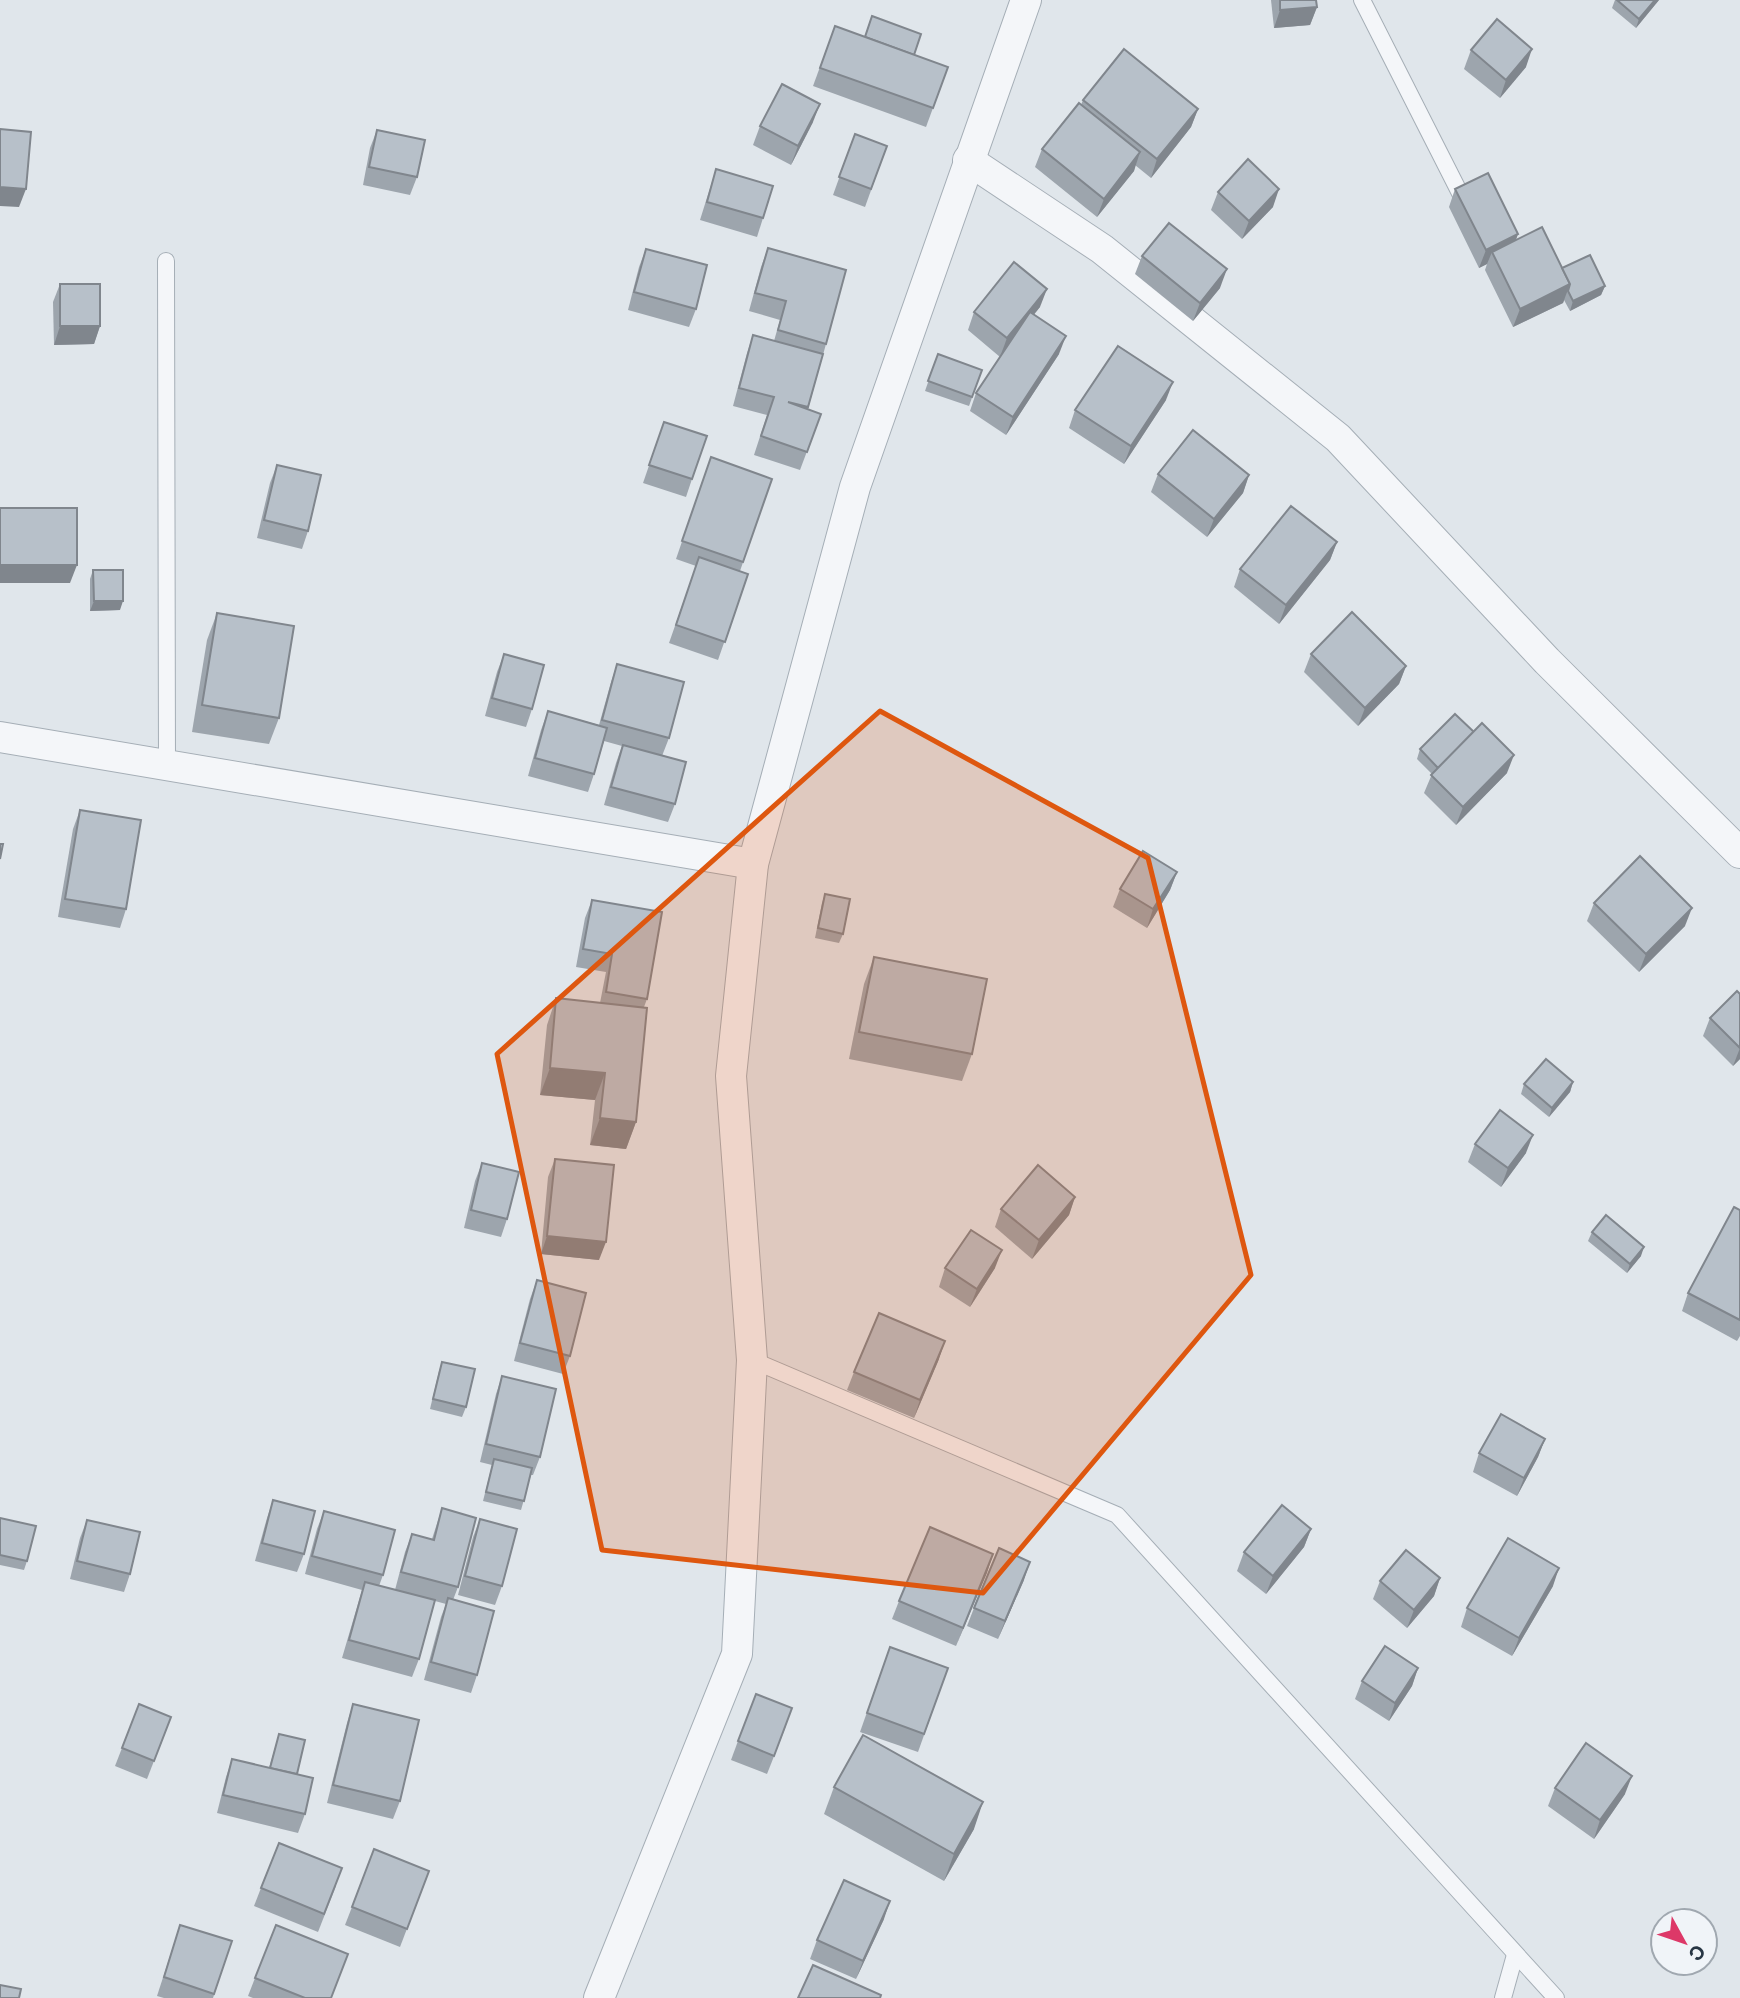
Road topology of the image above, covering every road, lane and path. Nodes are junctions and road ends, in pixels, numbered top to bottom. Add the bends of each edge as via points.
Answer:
1 (1026, 0) edge
2 (1363, 0) edge
3 (968, 160) junction
4 (1467, 208) edge
5 (166, 261) dead end
6 (0, 737) edge
7 (167, 765) junction
8 (1740, 853) edge
9 (753, 864) junction
10 (752, 1360) junction
11 (1515, 1955) junction
12 (599, 1998) edge
13 (1503, 1998) edge
14 (1556, 1998) edge

1 - 3 street
2 - 4 lane
3 - 8 street via 1102,249 1338,438 1547,661
3 - 9 street via 855,487
5 - 7 lane
6 - 7 street
7 - 9 street
9 - 10 street via 732,1076
10 - 11 lane via 1117,1515
10 - 12 street via 737,1654
11 - 13 lane
11 - 14 lane

